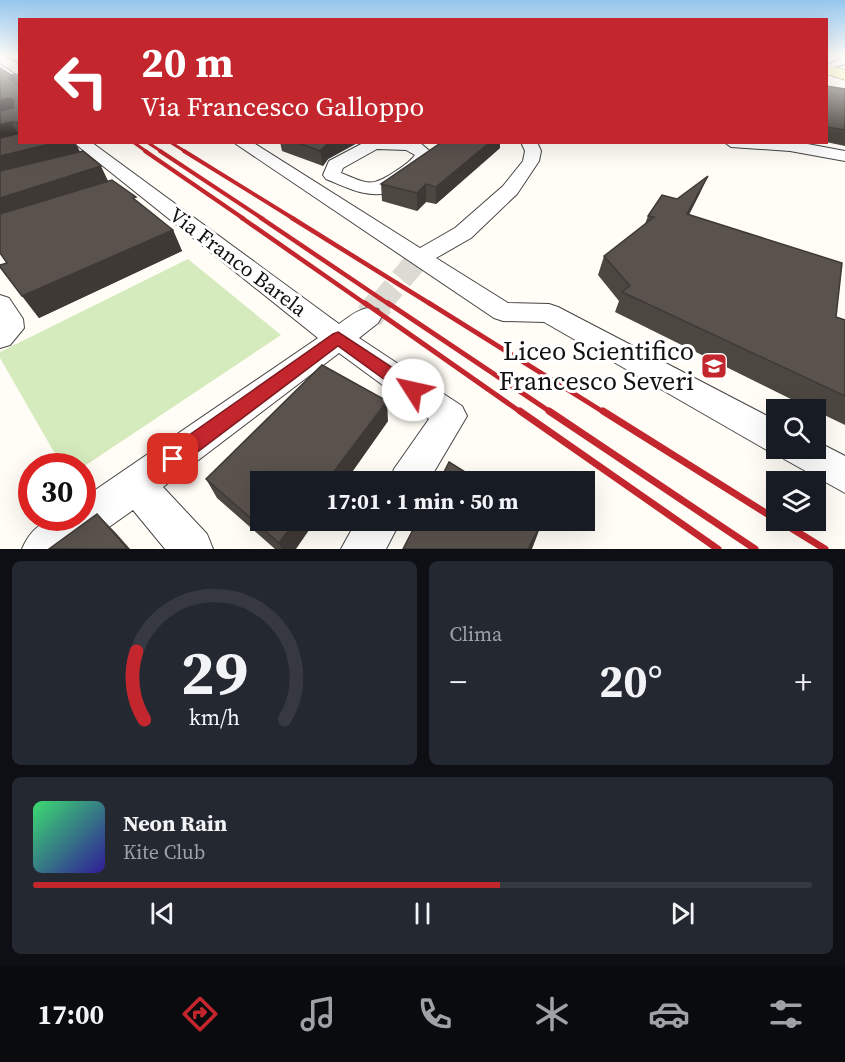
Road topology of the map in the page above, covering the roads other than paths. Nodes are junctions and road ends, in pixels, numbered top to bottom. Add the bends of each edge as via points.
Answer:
1 (82, 144) edge
2 (243, 144) edge
3 (410, 144) edge
4 (530, 144) edge
5 (760, 144) edge
6 (845, 156) edge
7 (101, 159) junction
8 (78, 165) edge
9 (419, 258) junction
10 (0, 304) edge
11 (369, 316) tunnel mouth
12 (0, 338) edge
13 (338, 338) junction
14 (766, 432) edge
15 (815, 459) edge
16 (414, 471) edge
17 (845, 476) edge
18 (136, 485) junction
19 (374, 531) edge
20 (43, 549) edge
21 (192, 549) edge
22 (362, 549) edge

1 - 7 street, Via Franco Barela
2 - 9 street
3 - 3 street via 424,153 417,164 381,189 363,188 332,175 335,165 374,144
4 - 9 street via 531,161 510,190 463,233
5 - 6 street
7 - 8 street
7 - 13 street, Via Franco Barela via 128,189
9 - 14 street via 503,312 549,313
10 - 12 street via 10,319 10,328
11 - 13 street
13 - 16 street, Via Franco Barela via 450,416
13 - 18 street
15 - 17 street
18 - 20 street
18 - 21 street
19 - 22 street

